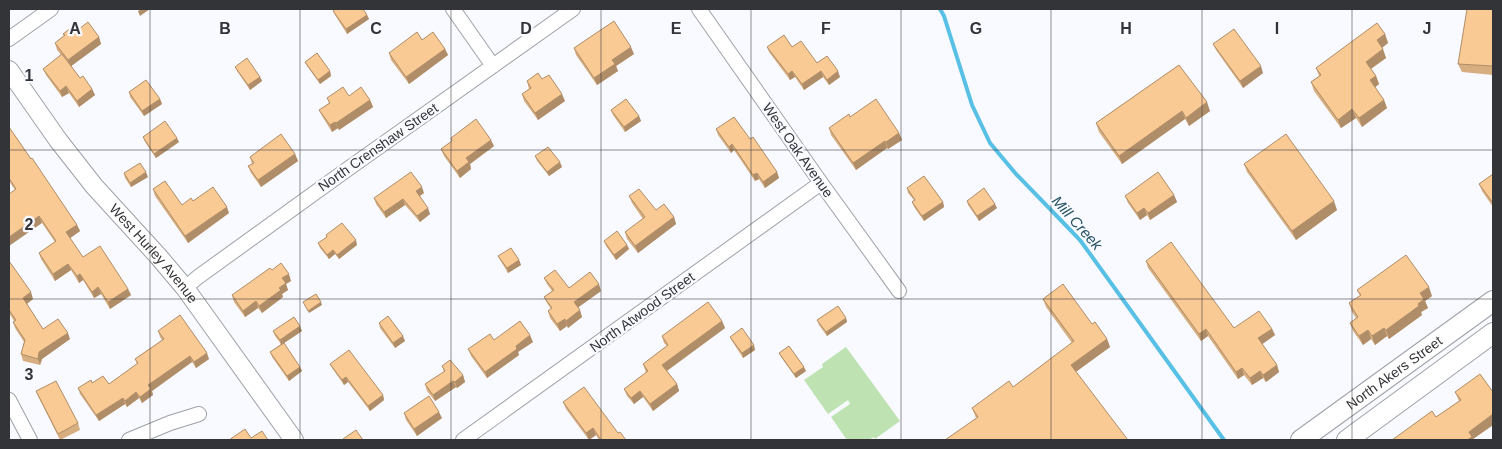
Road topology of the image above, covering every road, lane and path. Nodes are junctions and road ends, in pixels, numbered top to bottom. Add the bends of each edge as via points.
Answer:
1 (51, 9) edge
2 (453, 9) edge
3 (573, 9) edge
4 (699, 9) edge
5 (9, 39) edge
6 (493, 66) junction
7 (9, 70) edge
8 (821, 183) junction
9 (185, 288) junction
10 (899, 291) dead end
11 (1492, 306) edge
12 (1493, 333) edge
13 (9, 400) edge
14 (199, 414) dead end
15 (30, 440) edge
16 (129, 440) edge
17 (294, 440) edge
18 (463, 440) edge
19 (1301, 440) edge
20 (1347, 440) edge

1 - 5 street
2 - 6 street
3 - 6 street, North Crenshaw Street
4 - 8 street, West Oak Avenue
6 - 9 street, North Crenshaw Street
7 - 9 street, West Hurley Avenue via 94,186
8 - 10 street, West Oak Avenue
8 - 18 street, North Atwood Street
9 - 17 street, West Hurley Avenue
11 - 19 main road, North Akers Street
12 - 20 main road, North Akers Street
13 - 15 street
14 - 16 street

